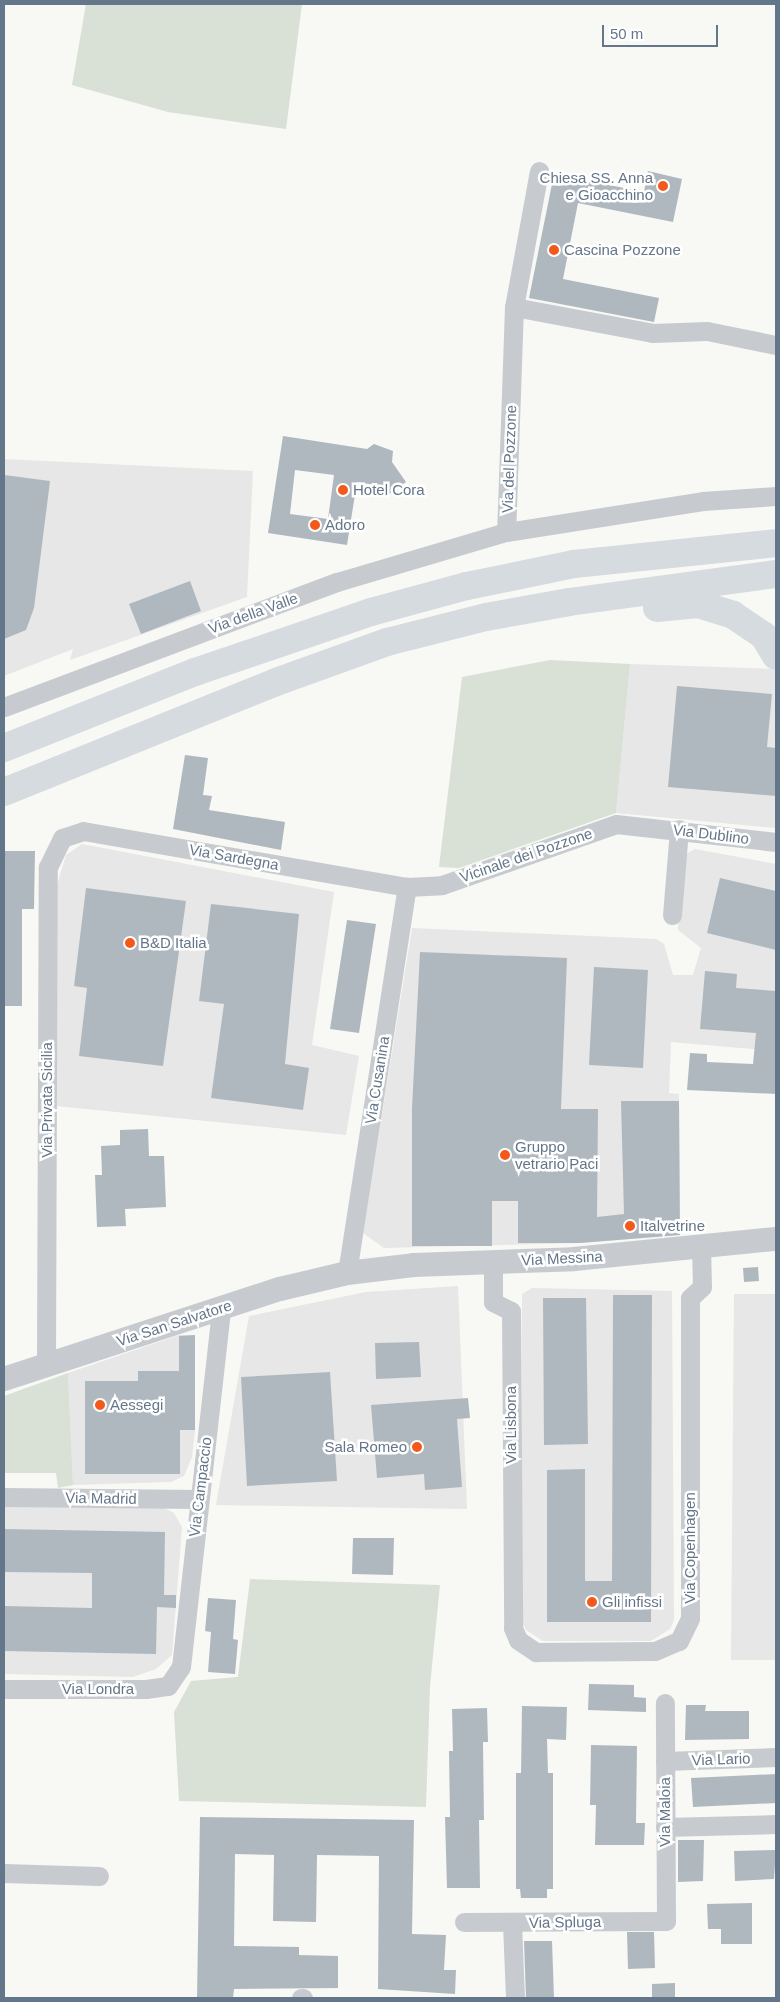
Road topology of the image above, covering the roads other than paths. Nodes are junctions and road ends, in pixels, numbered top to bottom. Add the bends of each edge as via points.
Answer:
1 (539, 171) dead end
2 (514, 307) junction
3 (776, 345) edge
4 (776, 496) edge
5 (506, 532) junction
6 (776, 543) edge
7 (776, 574) edge
8 (569, 602) junction
9 (776, 656) edge
10 (4, 707) edge
11 (4, 748) edge
12 (4, 792) edge
13 (646, 825) joint
14 (679, 829) junction
15 (62, 838) joint
16 (776, 842) edge
17 (407, 887) junction
18 (672, 915) dead end
19 (776, 1239) edge
20 (701, 1247) junction
21 (493, 1262) junction
22 (347, 1273) junction
23 (221, 1308) junction
24 (46, 1365) junction
25 (4, 1379) edge
26 (4, 1497) edge
27 (198, 1499) junction
28 (512, 1598) joint
29 (181, 1667) joint
30 (4, 1689) edge
31 (665, 1703) dead end
32 (776, 1757) edge
33 (665, 1761) junction
34 (776, 1824) edge
35 (665, 1827) junction
36 (4, 1873) edge
37 (99, 1876) dead end
38 (666, 1921) joint
39 (464, 1922) dead end
40 (512, 1923) junction
41 (515, 1998) edge

1 - 2 street, Via del Pozzone
2 - 3 street via 653,333 707,331
2 - 5 street, Via del Pozzone
4 - 5 street, Via del Pozzone via 703,501
5 - 10 street, Via della Valle via 337,582
6 - 11 highway via 574,564 468,586 371,612 195,672
7 - 8 highway
8 - 9 highway via 593,614 698,604 733,615 764,636
8 - 12 highway via 486,617 387,642 276,682
13 - 14 street, Via Dublino
13 - 17 street, Vicinale dei Pozzone via 616,824 442,885
14 - 16 street, Via Dublino
14 - 18 street
15 - 17 street, Via Sardegna via 83,831
15 - 24 street, Via Privata Sicilia via 48,867
17 - 22 street, Via Cusanina
19 - 20 street, Via Messina
20 - 21 street, Via Messina via 574,1259
20 - 28 street, Via Copenhagen via 702,1287 690,1298 690,1618 687,1630 679,1641 654,1651 536,1652 518,1640 513,1628
21 - 22 street, Via Messina via 414,1265
21 - 28 street, Via Lisbona via 493,1302 511,1311
22 - 23 street, Via San Salvatore
23 - 24 street, Via San Salvatore
23 - 27 street, Via Campaccio
24 - 25 street, Via San Salvatore
26 - 27 street, Via Madrid
27 - 29 street, Via Campaccio
29 - 30 street, Via Londra via 168,1686 146,1689
31 - 33 street, Via Maloia
32 - 33 street, Via Lario
33 - 35 street, Via Maloia
34 - 35 street
35 - 38 street, Via Maloia
36 - 37 street
38 - 40 street, Via Spluga
39 - 40 street, Via Spluga
40 - 41 street

